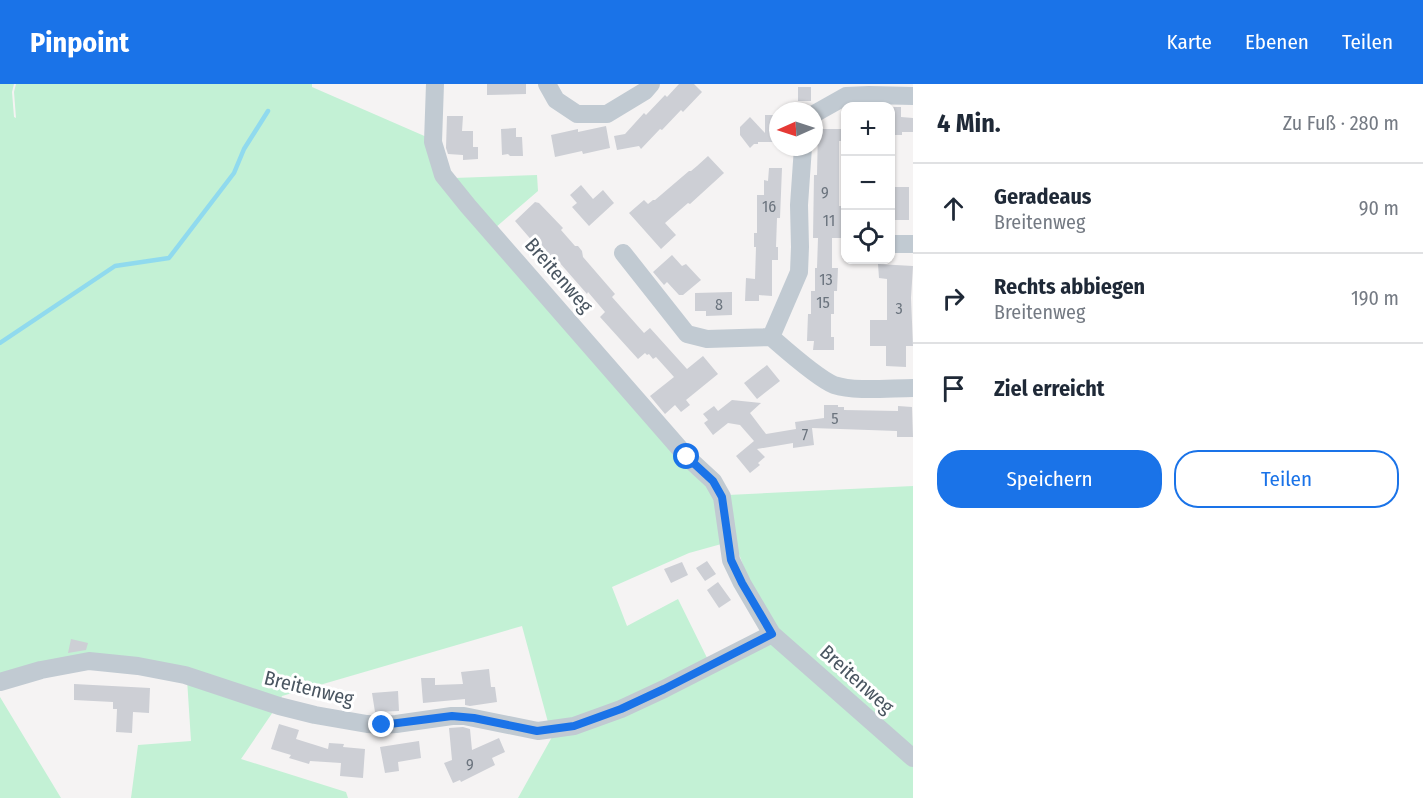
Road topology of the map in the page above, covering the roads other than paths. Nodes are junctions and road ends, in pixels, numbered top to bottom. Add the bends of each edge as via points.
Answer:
1 (435, 84) edge
2 (651, 84) edge
3 (552, 92) edge
4 (913, 96) edge
5 (823, 109) edge
6 (802, 156) edge
7 (895, 244) edge
8 (913, 244) edge
9 (623, 253) dead end
10 (771, 337) junction
11 (913, 388) edge
12 (772, 634) junction
13 (0, 682) edge
14 (913, 758) edge

1 - 12 street, Breitenweg via 433,142 443,175 687,457 713,481 722,497 731,560
2 - 3 street via 607,114 577,114
4 - 5 street via 846,96
6 - 10 street via 799,272
7 - 8 street
9 - 10 street via 687,334 707,339
10 - 11 street via 833,384 851,388
12 - 13 street, Breitenweg via 621,709 574,726 537,731 464,716 367,724 279,706 185,675 89,661
12 - 14 street, Breitenweg

